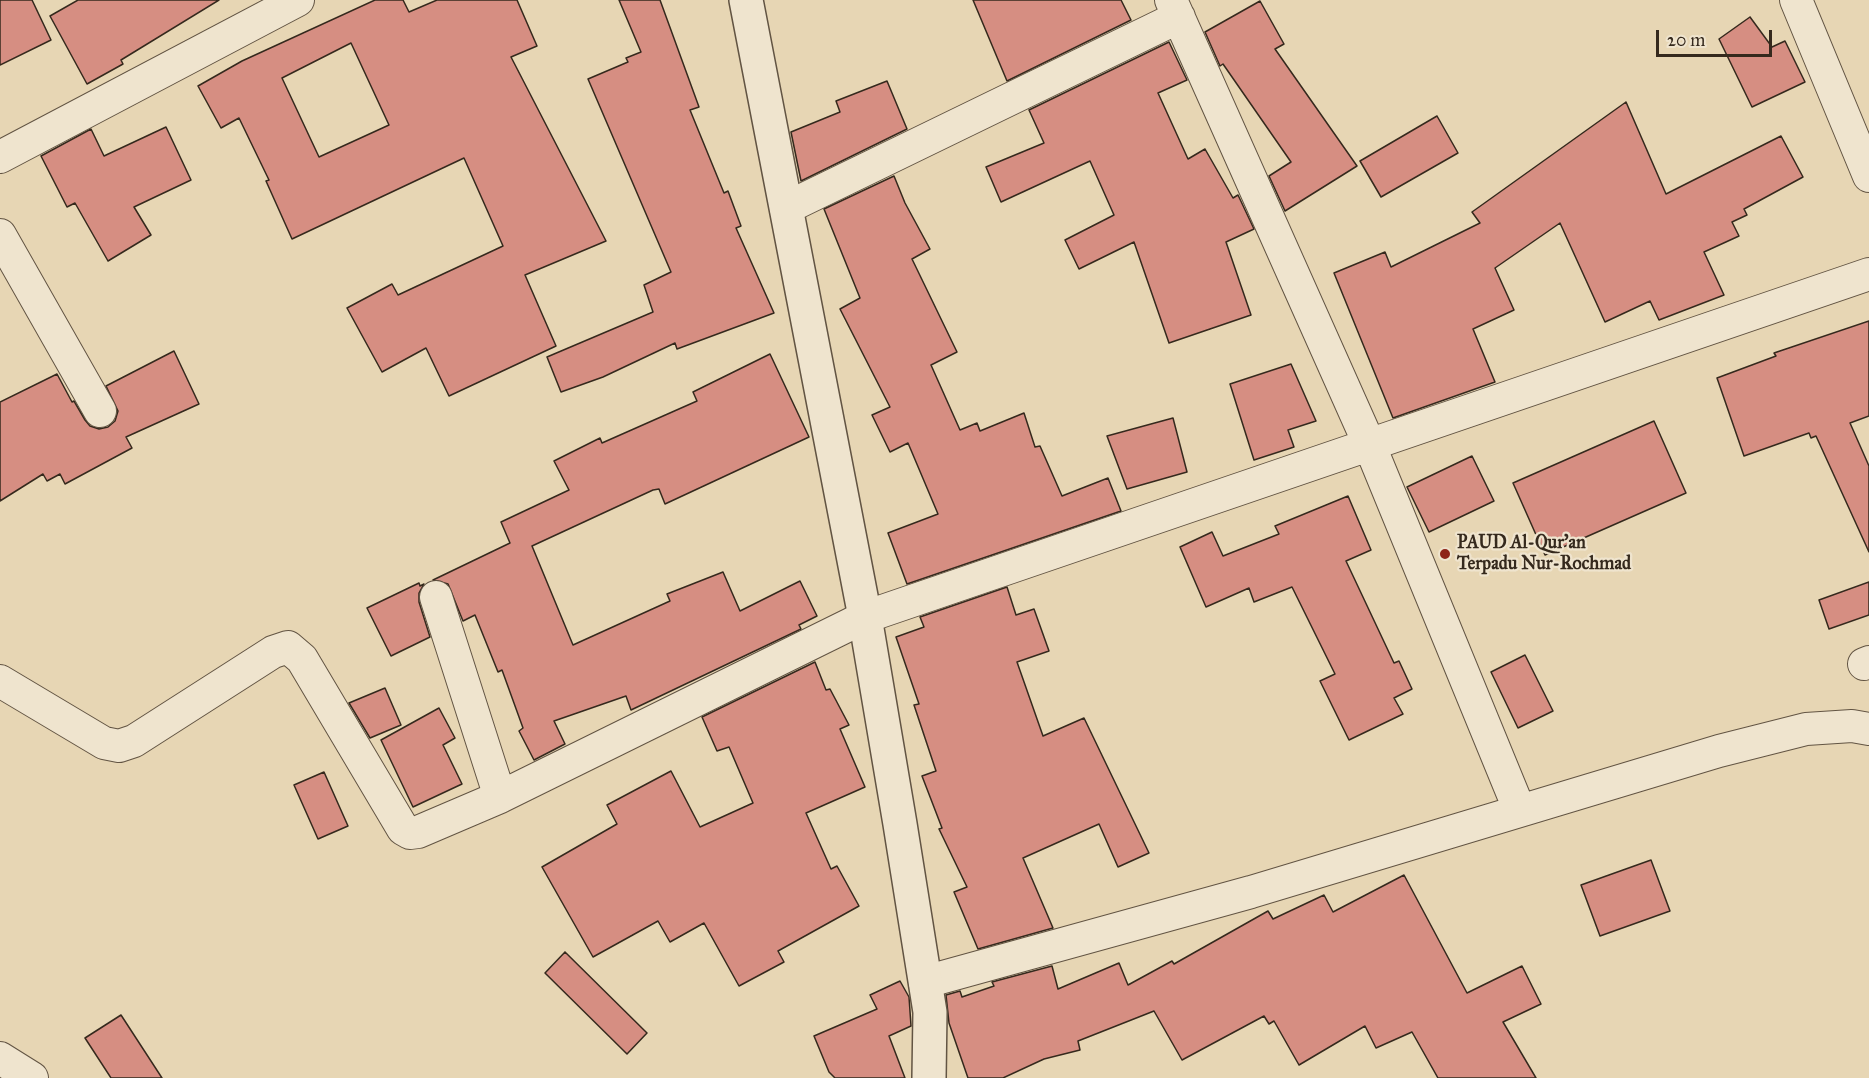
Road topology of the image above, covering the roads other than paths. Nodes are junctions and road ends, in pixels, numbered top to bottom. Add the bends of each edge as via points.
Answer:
1 (298, 0) edge
2 (746, 0) edge
3 (1796, 0) edge
4 (1175, 8) edge
5 (0, 157) edge
6 (1869, 176) edge
7 (786, 208) junction
8 (0, 236) edge
9 (1869, 274) edge
10 (100, 411) dead end
11 (1370, 446) junction
12 (436, 597) dead end
13 (865, 617) junction
14 (0, 681) edge
15 (1869, 729) edge
16 (500, 797) junction
17 (1519, 809) junction
18 (925, 982) junction
19 (0, 1058) edge
20 (32, 1078) edge
21 (929, 1078) edge

1 - 5 street
2 - 7 street
3 - 6 street
4 - 7 street
4 - 11 street
7 - 13 street
8 - 10 street
9 - 11 street
11 - 13 street
11 - 17 street
12 - 16 street
13 - 16 street
13 - 18 street
14 - 16 street via 104,743 119,746 134,741 273,652 288,647 302,659 403,828 410,833
15 - 17 street via 1806,729
17 - 18 street via 1251,892
18 - 21 street via 930,1012
19 - 20 street

